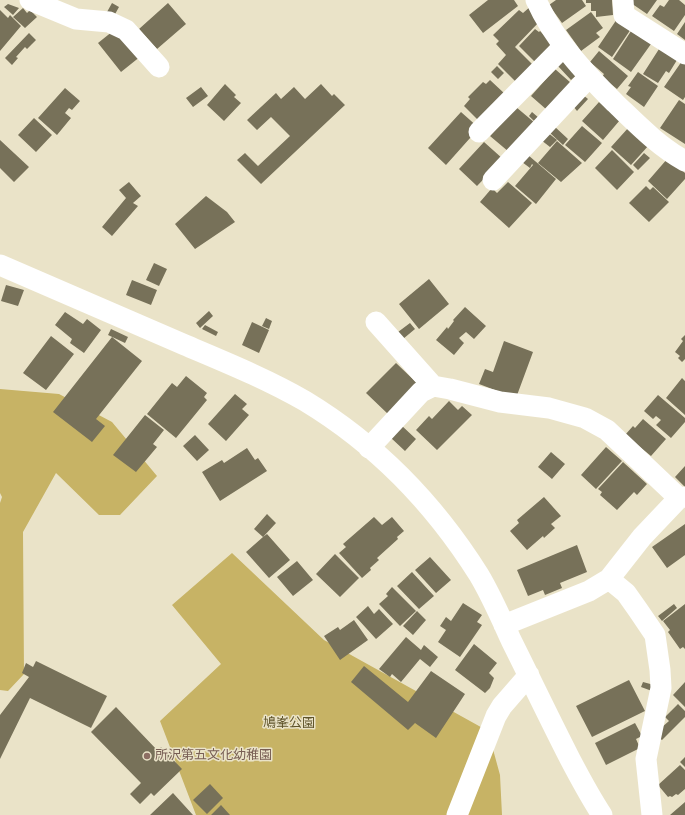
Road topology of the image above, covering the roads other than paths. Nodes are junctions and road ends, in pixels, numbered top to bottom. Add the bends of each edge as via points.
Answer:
1 (30, 0) edge
2 (536, 0) edge
3 (623, 0) edge
4 (563, 47) junction
5 (685, 54) edge
6 (159, 67) dead end
7 (589, 77) junction
8 (479, 132) dead end
9 (685, 161) edge
10 (493, 180) dead end
11 (0, 264) edge
12 (376, 322) dead end
13 (433, 386) junction
14 (370, 448) junction
15 (682, 498) edge
16 (609, 579) junction
17 (504, 625) junction
18 (529, 675) junction
19 (457, 815) edge
20 (602, 815) edge
21 (652, 815) edge

1 - 6 street via 76,19 109,22 126,30
2 - 4 street
3 - 5 street via 624,16
4 - 7 street
4 - 8 street
7 - 9 street via 644,132
7 - 10 street
11 - 14 street via 276,386 305,401
12 - 13 street
13 - 14 street via 421,392
13 - 15 street via 500,402 549,408 585,418 607,430
14 - 17 street via 408,484 463,550 481,578
15 - 16 street via 642,537
16 - 17 street via 589,591
16 - 21 street via 626,593 655,635 661,688 646,759
17 - 18 street
18 - 19 street via 496,716
18 - 20 street via 592,801

